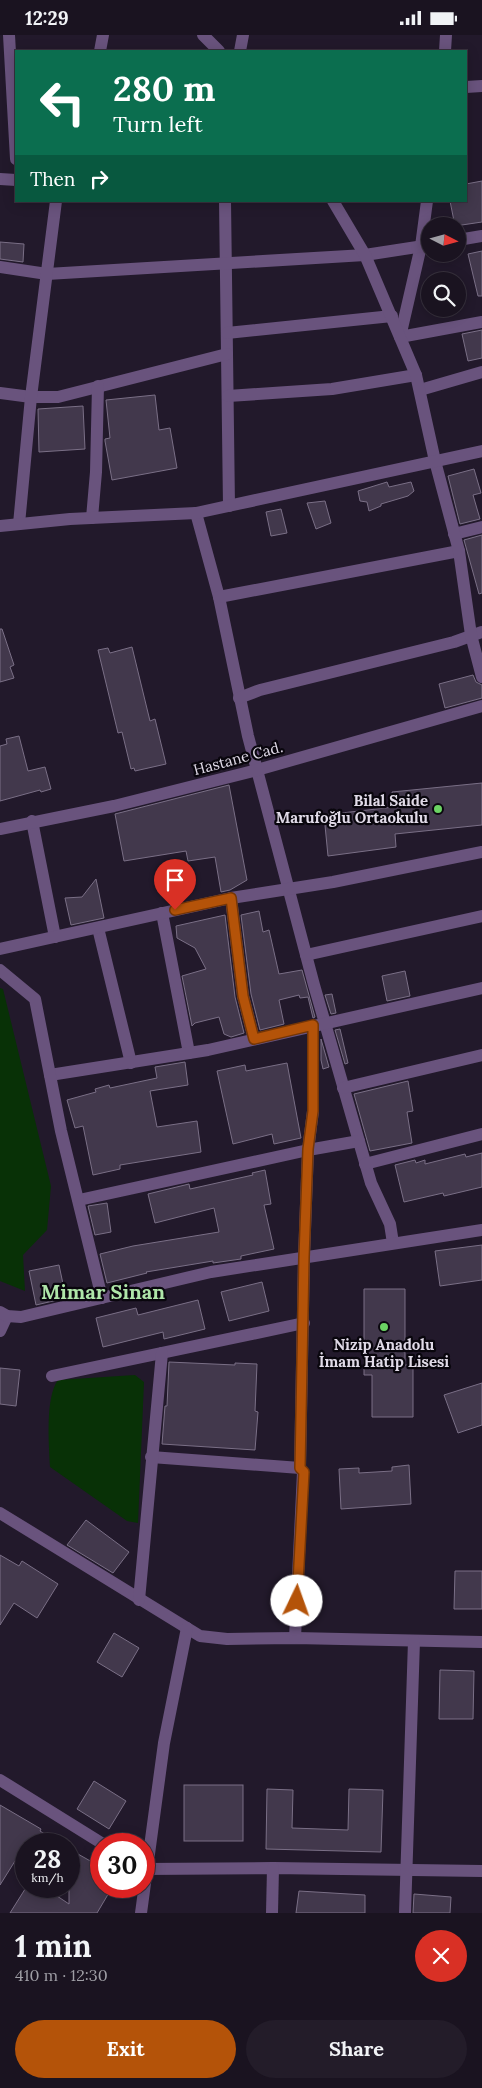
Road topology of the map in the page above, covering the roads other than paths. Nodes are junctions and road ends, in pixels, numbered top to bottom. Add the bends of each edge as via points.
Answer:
1 (10, 35) edge
2 (103, 35) edge
3 (203, 35) edge
4 (244, 35) edge
5 (446, 35) edge
6 (100, 50) edge
7 (218, 50) edge
8 (240, 50) edge
9 (445, 50) edge
10 (9, 81) edge
11 (482, 86) edge
12 (467, 87) edge
13 (15, 148) edge
14 (0, 179) edge
15 (15, 180) edge
16 (56, 202) edge
17 (224, 202) edge
18 (334, 202) edge
19 (427, 202) edge
20 (427, 217) edge
21 (482, 237) edge
22 (466, 239) edge
23 (421, 246) edge
24 (365, 255) junction
25 (226, 263) junction
26 (421, 263) edge
27 (0, 267) edge
28 (47, 274) junction
29 (392, 317) junction
30 (482, 322) edge
31 (227, 333) junction
32 (400, 337) junction
33 (227, 353) junction
34 (482, 373) edge
35 (416, 375) junction
36 (98, 386) junction
37 (420, 389) junction
38 (0, 393) edge
39 (228, 396) junction
40 (31, 397) junction
41 (482, 451) edge
42 (435, 461) junction
43 (229, 506) junction
44 (196, 513) junction
45 (92, 518) junction
46 (19, 524) junction
47 (0, 526) edge
48 (482, 527) edge
49 (454, 533) junction
50 (459, 551) junction
51 (219, 597) junction
52 (477, 633) edge
53 (482, 677) edge
54 (239, 697) junction
55 (482, 706) edge
56 (257, 770) junction
57 (32, 821) junction
58 (0, 829) edge
59 (482, 852) edge
60 (288, 889) junction
61 (231, 898) junction
62 (162, 913) junction
63 (482, 916) edge
64 (98, 928) junction
65 (55, 937) junction
66 (0, 949) edge
67 (306, 955) junction
68 (0, 971) edge
69 (482, 989) edge
70 (319, 1024) junction
71 (254, 1039) junction
72 (189, 1053) junction
73 (482, 1055) edge
74 (131, 1063) junction
75 (50, 1075) junction
76 (343, 1088) junction
77 (482, 1134) edge
78 (359, 1141) junction
79 (308, 1149) junction
80 (365, 1164) junction
81 (79, 1200) junction
82 (482, 1230) edge
83 (393, 1243) junction
84 (304, 1257) junction
85 (102, 1298) junction
86 (3, 1314) edge
87 (304, 1323) junction
88 (0, 1331) edge
89 (162, 1353) junction
90 (52, 1376) dead end
91 (151, 1457) junction
92 (300, 1468) junction
93 (0, 1513) edge
94 (139, 1600) junction
95 (187, 1628) junction
96 (295, 1637) junction
97 (414, 1641) junction
98 (482, 1642) edge
99 (0, 1780) edge
100 (151, 1833) edge
101 (90, 1836) edge
102 (273, 1868) junction
103 (155, 1870) edge
104 (407, 1870) junction
105 (482, 1871) edge
106 (142, 1898) edge
107 (141, 1913) edge
108 (272, 1913) edge
109 (405, 1913) edge

1 - 10 street
2 - 6 street
3 - 7 street
4 - 8 street
5 - 9 street
10 - 13 street
11 - 12 street
14 - 15 street
16 - 28 street
17 - 25 street
18 - 24 street
19 - 20 street
21 - 22 street
23 - 24 street
24 - 25 street
24 - 29 street
25 - 28 street
25 - 31 street
26 - 32 street
27 - 28 street
28 - 40 street
29 - 31 street
29 - 32 street
30 - 32 street
31 - 33 street
32 - 35 street
33 - 36 street
33 - 39 street
34 - 37 street
35 - 37 street
35 - 39 street via 332,389
36 - 40 street via 58,397
36 - 45 street
37 - 42 street
38 - 40 street
39 - 43 street
40 - 46 street
41 - 42 street
42 - 43 street
42 - 49 street
43 - 44 street
44 - 45 street
44 - 51 street
45 - 46 street
46 - 47 street
48 - 49 street
49 - 50 street
50 - 51 street
50 - 52 street
51 - 54 street
52 - 53 street
52 - 54 street via 454,642
54 - 56 street
55 - 56 street, Hastane Cad.
56 - 57 street, Hastane Cad. via 114,806
56 - 60 street
57 - 58 street, Hastane Cad.
57 - 65 street
59 - 60 street
60 - 61 street
60 - 67 street
61 - 62 street
61 - 71 street via 243,996
62 - 64 street
62 - 72 street
63 - 67 street
64 - 65 street
64 - 74 street
65 - 66 street
67 - 70 street
68 - 75 street via 36,999
69 - 70 street
70 - 71 street
70 - 76 street
70 - 79 street
71 - 72 street
72 - 74 street
73 - 76 street
74 - 75 street
75 - 81 street
76 - 78 street
77 - 80 street
78 - 79 street
78 - 80 street
79 - 81 street
79 - 84 street
80 - 83 street via 390,1224
81 - 85 street
82 - 83 street
83 - 84 street
84 - 85 street via 210,1272
84 - 87 street
85 - 86 street via 21,1317
86 - 88 street
87 - 89 street
87 - 92 street
89 - 90 street
89 - 91 street
91 - 92 street
91 - 94 street
92 - 96 street via 304,1472
93 - 94 street
94 - 95 street
95 - 96 street via 200,1636 227,1639
95 - 100 street via 164,1743
96 - 97 street
97 - 98 street
97 - 104 street
99 - 101 street
102 - 103 street
102 - 104 street
102 - 108 street
104 - 105 street
104 - 109 street
106 - 107 street

